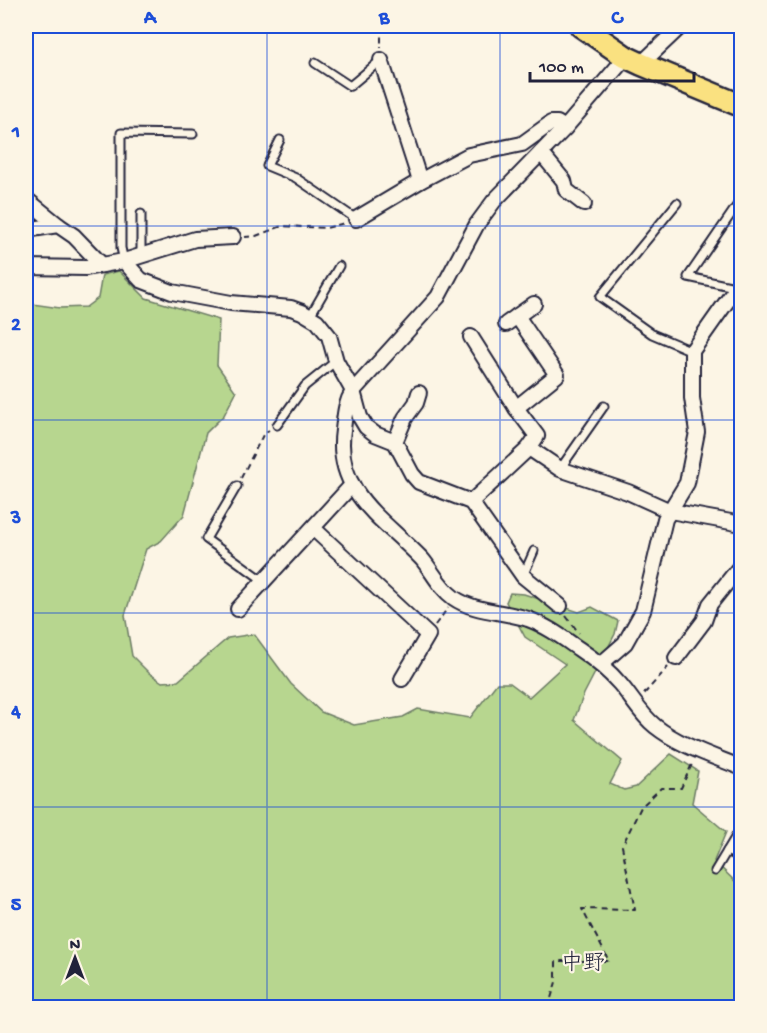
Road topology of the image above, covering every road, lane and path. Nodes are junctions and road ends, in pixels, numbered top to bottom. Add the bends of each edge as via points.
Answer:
1 (381, 26) edge
2 (581, 26) edge
3 (681, 26) edge
4 (381, 60) junction
5 (633, 61) junction
6 (315, 63) dead end
7 (741, 106) edge
8 (565, 128) junction
9 (193, 134) dead end
10 (280, 140) dead end
11 (541, 153) junction
12 (420, 181) junction
13 (26, 199) edge
14 (677, 203) dead end
15 (584, 204) dead end
16 (738, 204) dead end
17 (141, 214) dead end
18 (356, 219) junction
19 (58, 225) junction
20 (26, 230) edge
21 (233, 237) joint
22 (141, 255) junction
23 (124, 261) junction
24 (102, 265) junction
25 (339, 266) dead end
26 (26, 267) edge
27 (738, 283) edge
28 (534, 304) dead end
29 (310, 316) junction
30 (471, 337) dead end
31 (692, 351) junction
32 (336, 361) junction
33 (353, 391) junction
34 (419, 393) dead end
35 (604, 406) dead end
36 (516, 408) junction
37 (277, 425) joint
38 (395, 442) junction
39 (529, 448) junction
40 (560, 469) junction
41 (352, 485) junction
42 (237, 486) joint
43 (471, 502) junction
44 (670, 511) junction
45 (741, 524) edge
46 (314, 529) junction
47 (534, 551) dead end
48 (741, 564) edge
49 (523, 576) junction
50 (264, 581) junction
51 (454, 598) junction
52 (561, 606) dead end
53 (238, 609) dead end
54 (428, 635) junction
55 (675, 658) joint
56 (601, 664) junction
57 (402, 679) dead end
58 (635, 704) junction
59 (699, 750) junction
60 (741, 768) edge
61 (741, 826) edge
62 (727, 851) junction
63 (741, 859) edge
64 (715, 871) dead end
65 (548, 1008) edge

1 - 4 path
2 - 5 main road
3 - 5 street
4 - 6 lane via 350,86
4 - 12 street
5 - 7 main road
5 - 8 street
8 - 11 street
8 - 12 street via 557,123 547,124 522,144 469,155
9 - 23 lane via 121,133
10 - 18 lane via 267,166 296,178
11 - 15 street via 564,181 566,190
11 - 33 street via 477,224 427,311
12 - 18 street
13 - 19 street
14 - 31 lane via 600,297 652,334
16 - 27 lane via 688,277
17 - 22 lane
18 - 21 path via 326,228 282,226 256,236
19 - 20 street
19 - 24 street
21 - 22 street via 195,239
22 - 23 street
23 - 24 street
23 - 29 street via 141,280 172,292 231,303 282,306
24 - 26 street
25 - 29 lane
27 - 31 street
28 - 36 street via 511,320 557,375
29 - 32 street via 329,336
30 - 36 street
31 - 44 street via 697,432 687,483
32 - 33 street
32 - 37 lane via 305,386
33 - 38 street via 366,428
33 - 41 street via 346,402 340,446 344,470
34 - 38 street
35 - 40 lane
36 - 39 street via 537,436
37 - 42 path via 264,433
38 - 43 street via 419,482
39 - 40 street
39 - 43 street
40 - 44 street
41 - 46 street
41 - 51 street
42 - 50 lane via 206,539
43 - 49 street
44 - 45 street
44 - 56 street via 643,611 625,643
46 - 50 street
46 - 54 street
47 - 49 lane
48 - 55 street
49 - 52 street
50 - 53 street
51 - 54 path
51 - 56 street via 550,629
54 - 57 street
55 - 58 path
56 - 58 street
58 - 59 street via 672,738
59 - 60 street
59 - 65 path via 681,788 661,788 641,807 622,846 635,910 582,909 609,961 556,961 556,982
61 - 62 lane
62 - 63 lane
62 - 64 lane

